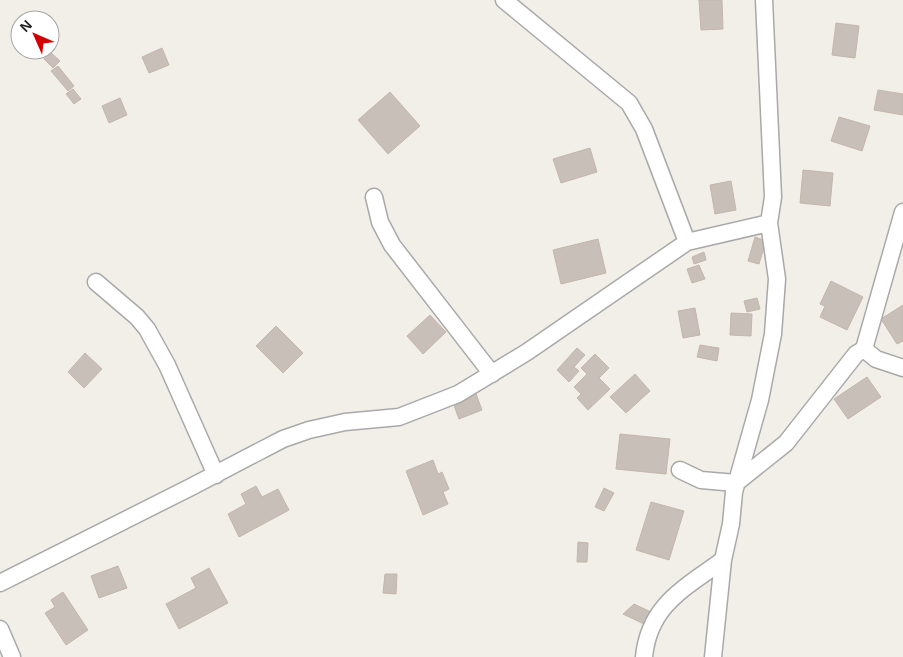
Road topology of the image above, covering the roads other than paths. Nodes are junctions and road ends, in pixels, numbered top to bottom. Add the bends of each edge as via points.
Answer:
1 (504, 0) edge
2 (764, 0) edge
3 (374, 197) dead end
4 (903, 212) edge
5 (769, 223) junction
6 (687, 242) junction
7 (96, 282) dead end
8 (864, 349) junction
9 (903, 368) edge
10 (492, 374) junction
11 (680, 470) dead end
12 (216, 475) junction
13 (736, 483) junction
14 (723, 560) junction
15 (0, 583) edge
16 (0, 629) edge
17 (12, 657) edge
18 (644, 657) edge
19 (712, 657) edge

1 - 6 street via 629,103 644,129
2 - 5 street via 773,197
3 - 10 street via 380,222 392,245
4 - 8 street
5 - 6 street
5 - 13 street via 777,279 773,334 760,400
6 - 10 street
7 - 12 street via 147,329 167,365
8 - 9 street via 876,359
8 - 13 street via 845,366 786,443
10 - 12 street via 458,394 399,417 345,422 283,439
11 - 13 street via 701,480
12 - 15 street
13 - 14 street via 732,524
14 - 18 street via 668,600 652,624
14 - 19 street
16 - 17 street

